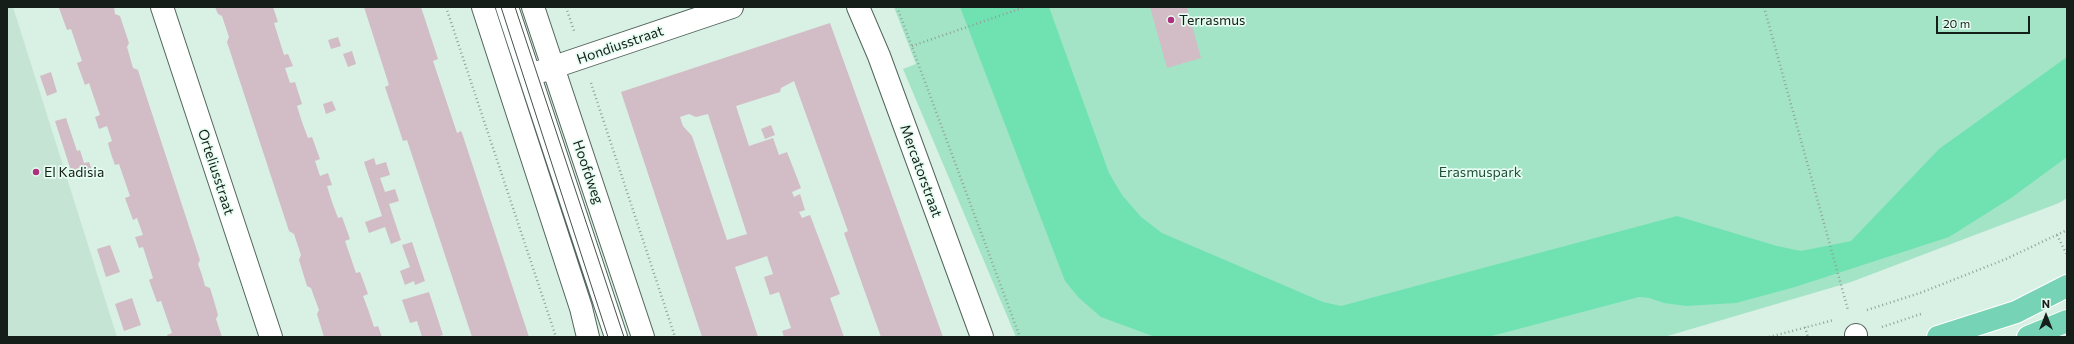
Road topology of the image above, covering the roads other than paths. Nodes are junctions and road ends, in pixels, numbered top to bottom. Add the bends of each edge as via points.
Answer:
1 (162, 7) edge
2 (483, 7) edge
3 (507, 7) edge
4 (533, 7) edge
5 (732, 7) edge
6 (858, 7) edge
7 (552, 68) junction
8 (530, 76) junction
9 (507, 83) junction
10 (2067, 286) edge
11 (2067, 322) edge
12 (271, 337) edge
13 (588, 337) edge
14 (616, 337) edge
15 (643, 337) edge
16 (982, 337) edge
17 (1938, 337) edge
18 (2028, 337) edge

1 - 12 street, Orteliusstraat
2 - 9 street
3 - 8 street, Hoofdweg
4 - 7 street, Hoofdweg
5 - 7 street, Hondiusstraat
6 - 16 street, Mercatorstraat via 879,56
7 - 8 street, Hondiusstraat
7 - 15 street, Hoofdweg
8 - 9 street, Hondiusstraat
8 - 14 street, Hoofdweg
9 - 13 street via 581,308
10 - 17 main road via 2016,312
11 - 18 main road

